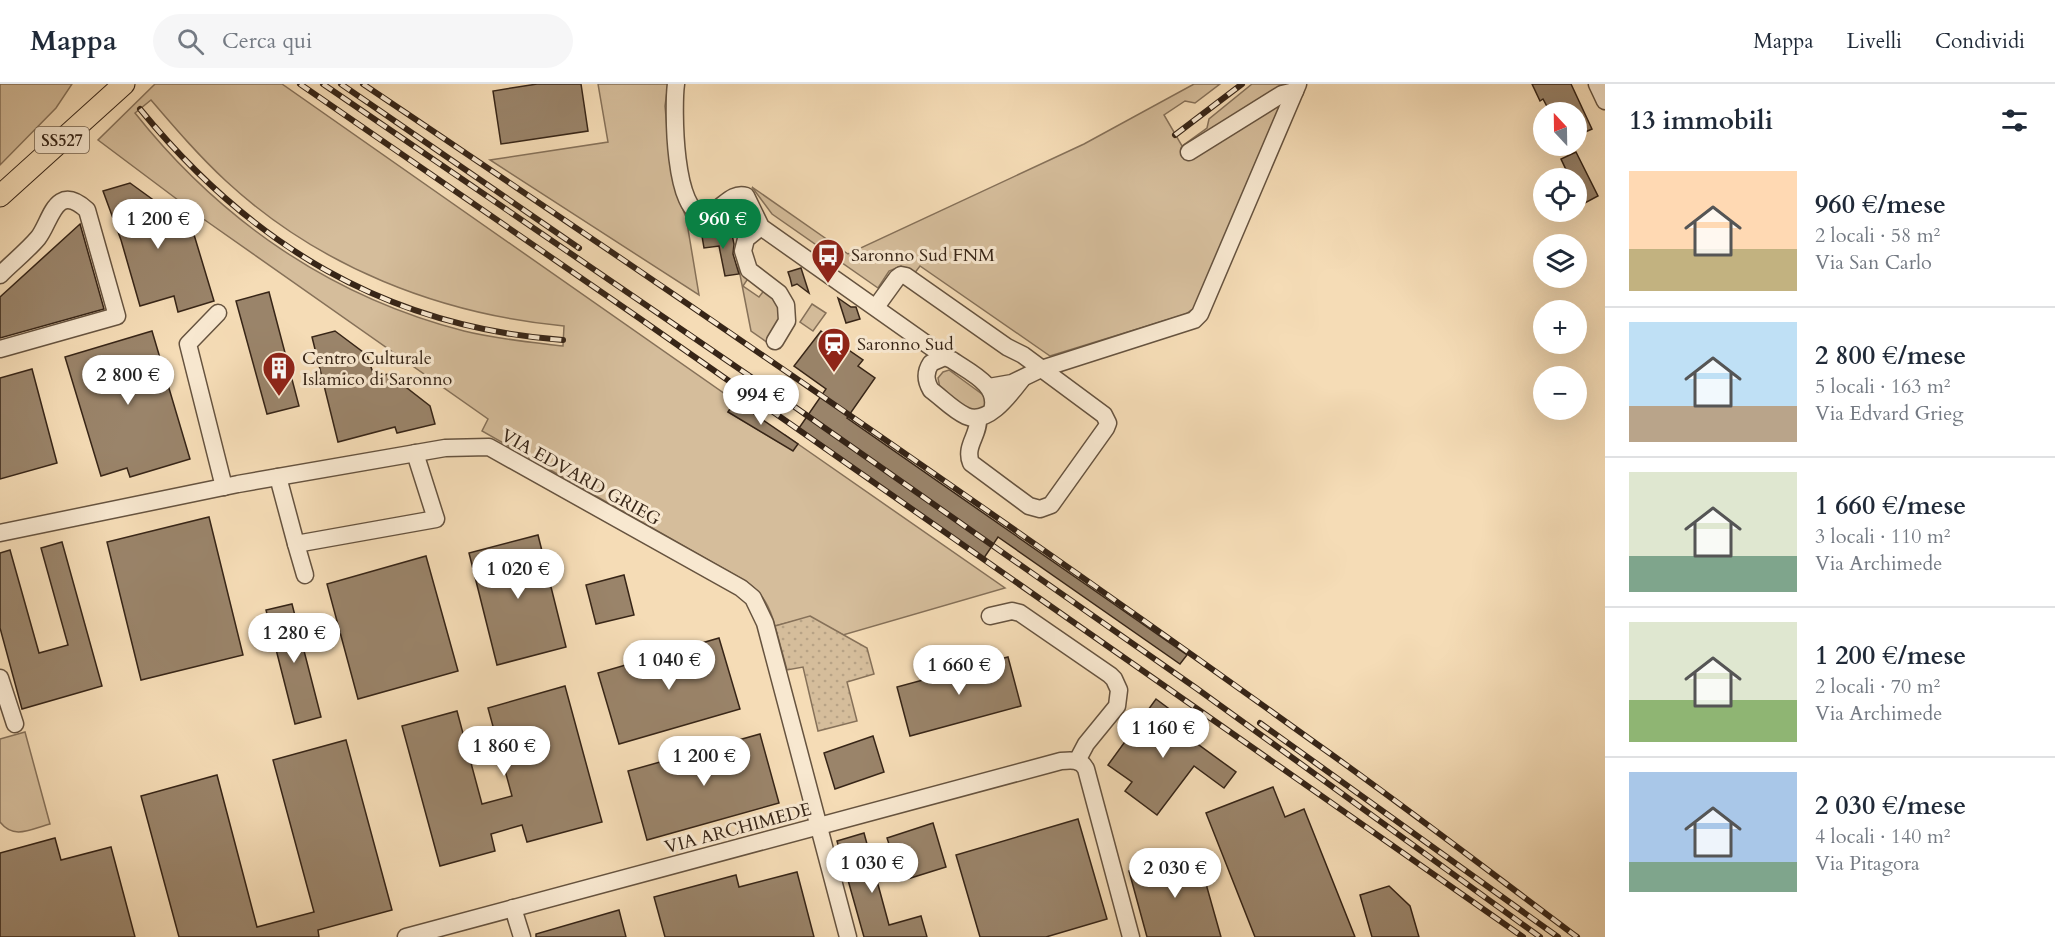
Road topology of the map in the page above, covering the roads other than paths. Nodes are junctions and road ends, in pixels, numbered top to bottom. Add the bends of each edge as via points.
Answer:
1 (124, 84) edge
2 (676, 84) edge
3 (1597, 84) edge
4 (1296, 88) edge
5 (1605, 101) edge
6 (1189, 152) dead end
7 (0, 196) edge
8 (761, 227) junction
9 (0, 275) edge
10 (876, 307) junction
11 (218, 313) dead end
12 (923, 340) junction
13 (774, 341) dead end
14 (0, 349) edge
15 (945, 357) junction
16 (928, 369) junction
17 (1025, 375) junction
18 (989, 387) junction
19 (985, 414) junction
20 (415, 453) junction
21 (278, 477) junction
22 (224, 487) junction
23 (0, 533) edge
24 (296, 544) junction
25 (305, 575) dead end
26 (990, 616) dead end
27 (0, 678) edge
28 (15, 724) dead end
29 (1079, 762) junction
30 (819, 827) junction
31 (513, 908) junction
32 (406, 937) edge
33 (522, 937) edge
34 (848, 937) edge
35 (1131, 937) edge

1 - 7 main road, SS527
2 - 8 street via 675,134 683,190 690,205 698,213 706,214 743,195 749,199
3 - 5 street
4 - 6 street
4 - 17 street via 1200,314 1189,323
8 - 10 street
8 - 13 street via 746,239 743,251 749,270 783,297 786,305 787,321
9 - 14 street via 39,236 51,210 66,201 75,201 87,210 117,316
10 - 12 street
10 - 17 street via 897,278 904,276 1020,353
11 - 22 street via 188,344
12 - 15 street
12 - 16 street
15 - 16 street
15 - 18 street
16 - 19 street via 931,390 966,416
17 - 18 street
17 - 19 street via 1011,393
17 - 19 street via 1104,415 1108,423 1051,505 1040,509 1029,506 971,463 969,450
18 - 19 street via 995,399
20 - 21 street, VIA EDVARD GRIEG
20 - 24 street via 436,519
20 - 30 street, VIA EDVARD GRIEG via 489,447 753,597 765,623
21 - 22 street, VIA EDVARD GRIEG
21 - 24 street
22 - 23 street, VIA EDVARD GRIEG
24 - 25 street
26 - 29 street via 1020,613 1118,684 1117,706 1086,744
27 - 28 street
29 - 30 street, VIA ARCHIMEDE via 1061,761
29 - 35 street via 1087,773
30 - 31 street, VIA ARCHIMEDE
30 - 34 street, VIA EDVARD GRIEG
31 - 32 street, VIA ARCHIMEDE
31 - 33 street

